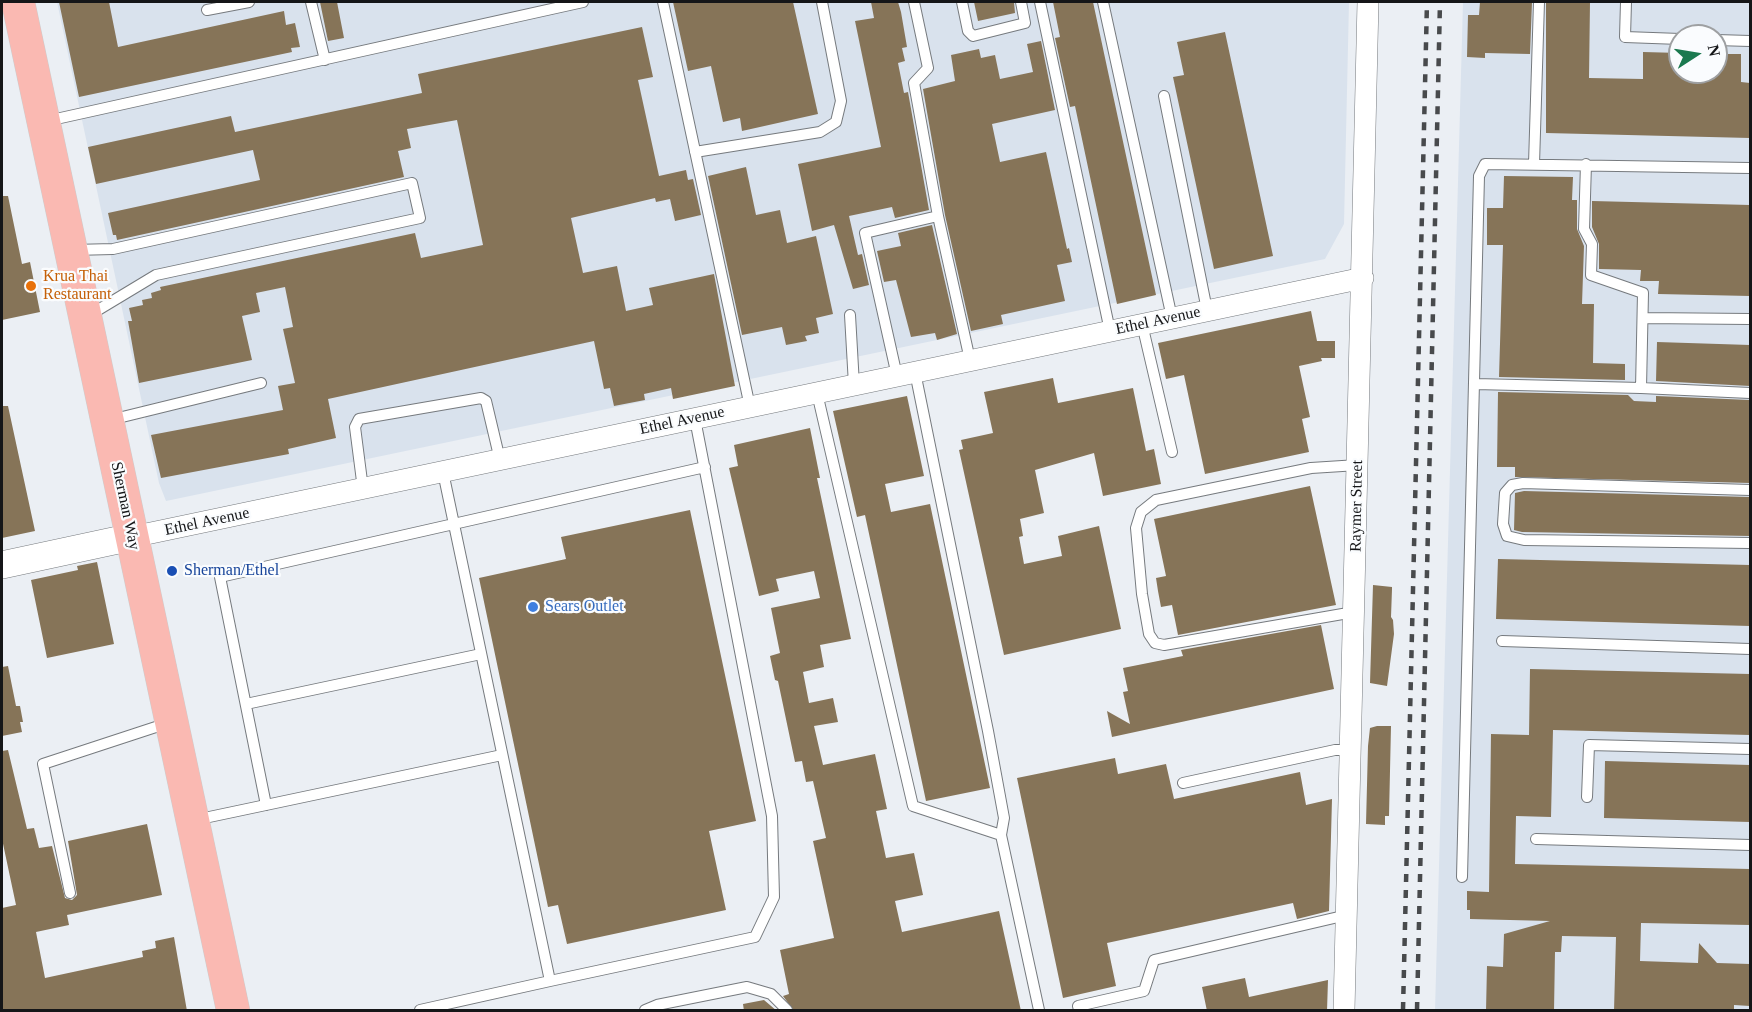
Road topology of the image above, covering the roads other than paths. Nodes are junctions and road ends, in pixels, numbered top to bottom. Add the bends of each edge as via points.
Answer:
1 (18, 2) edge
2 (249, 2) edge
3 (311, 2) edge
4 (583, 2) edge
5 (663, 2) edge
6 (822, 2) edge
7 (914, 2) edge
8 (962, 2) edge
9 (1021, 2) edge
10 (1040, 2) edge
11 (1102, 2) edge
12 (1368, 2) edge
13 (1539, 2) edge
14 (1626, 2) edge
15 (207, 10) dead end
16 (1668, 39) edge
17 (1728, 40) edge
18 (1750, 41) edge
19 (325, 60) junction
20 (1164, 96) dead end
21 (44, 122) junction
22 (695, 152) junction
23 (1534, 164) junction
24 (1586, 164) junction
25 (1750, 168) edge
26 (938, 216) junction
27 (71, 250) junction
28 (1363, 278) junction
29 (1207, 310) junction
30 (850, 315) dead end
31 (85, 317) junction
32 (1172, 318) junction
33 (1643, 318) junction
34 (1750, 320) edge
35 (1142, 324) junction
36 (1110, 331) junction
37 (970, 360) junction
38 (906, 374) junction
39 (261, 383) dead end
40 (1475, 384) junction
41 (854, 385) junction
42 (1641, 388) junction
43 (817, 393) junction
44 (1750, 393) edge
45 (750, 407) junction
46 (695, 419) junction
47 (107, 421) junction
48 (1172, 452) dead end
49 (500, 460) junction
50 (1358, 465) junction
51 (705, 467) junction
52 (443, 472) junction
53 (363, 489) junction
54 (1750, 489) edge
55 (454, 525) junction
56 (132, 537) junction
57 (1750, 543) edge
58 (2, 565) edge
59 (1354, 612) junction
60 (1502, 641) dead end
61 (1750, 648) edge
62 (481, 654) junction
63 (246, 704) junction
64 (171, 722) junction
65 (1750, 749) edge
66 (1351, 750) junction
67 (502, 755) junction
68 (1183, 783) dead end
69 (1587, 797) dead end
70 (266, 805) junction
71 (192, 820) junction
72 (1001, 836) junction
73 (1536, 839) dead end
74 (1750, 845) edge
75 (1462, 877) dead end
76 (70, 893) dead end
77 (1347, 915) junction
78 (550, 981) junction
79 (233, 1011) edge
80 (420, 1011) edge
81 (645, 1011) edge
82 (787, 1011) edge
83 (1039, 1011) edge
84 (1078, 1011) edge
85 (1344, 1011) edge

1 - 21 main road, Sherman Way
2 - 15 lane
3 - 19 lane
4 - 19 lane
5 - 22 lane
6 - 22 lane via 841,101 836,122 820,132
7 - 26 lane via 928,68 914,83
8 - 9 lane via 968,31 973,36 1025,23
10 - 36 lane
11 - 32 lane
12 - 28 street, Raymer Street
13 - 23 lane
14 - 16 lane via 1624,37
17 - 18 lane
19 - 21 lane
20 - 29 lane
21 - 27 main road, Sherman Way
22 - 45 lane
23 - 24 lane
23 - 40 lane via 1485,164 1479,176
24 - 25 lane
24 - 33 lane via 1584,229 1592,244 1592,275 1643,293
26 - 37 lane
26 - 38 lane via 865,233
27 - 31 main road, Sherman Way
27 - 31 lane via 113,249 412,183 420,218 156,275
28 - 29 street, Ethel Avenue
28 - 50 street, Raymer Street
29 - 32 street, Ethel Avenue
30 - 41 lane
31 - 47 main road, Sherman Way
32 - 35 street, Ethel Avenue
33 - 34 lane
33 - 42 lane
35 - 36 street, Ethel Avenue
35 - 48 lane
36 - 37 street, Ethel Avenue
37 - 38 street, Ethel Avenue
38 - 41 street, Ethel Avenue
38 - 72 lane via 990,742 1004,818
39 - 47 lane
40 - 42 lane
40 - 75 lane
41 - 43 street, Ethel Avenue
42 - 44 lane
43 - 45 street, Ethel Avenue
43 - 72 lane via 913,806
45 - 46 street, Ethel Avenue
46 - 49 street, Ethel Avenue
46 - 51 lane
47 - 56 main road, Sherman Way
49 - 52 street, Ethel Avenue
49 - 53 lane via 486,400 481,398 359,419 355,427
50 - 59 street, Raymer Street
50 - 59 lane via 1311,468 1156,500 1140,512 1136,528 1142,594 1149,634 1155,644
51 - 55 lane
51 - 78 lane via 772,816 774,897 755,938
52 - 53 street, Ethel Avenue
52 - 55 lane
53 - 56 street, Ethel Avenue
54 - 57 lane via 1523,483 1512,485 1505,493 1503,524 1507,536 1524,540
55 - 62 lane
55 - 63 lane via 220,577
56 - 58 street, Ethel Avenue
56 - 64 main road, Sherman Way
59 - 66 street, Raymer Street
60 - 61 lane
62 - 63 lane
62 - 67 lane
63 - 70 lane
64 - 71 main road, Sherman Way
64 - 76 lane via 43,764
65 - 69 lane via 1589,745
66 - 68 lane via 1335,750
66 - 77 street, Raymer Street
67 - 70 lane
67 - 78 lane
70 - 71 lane
71 - 79 main road, Sherman Way
72 - 83 lane
73 - 74 lane
77 - 84 lane via 1154,960 1144,991 1078,1006
77 - 85 street, Raymer Street
78 - 80 lane
81 - 82 lane via 657,1005 747,987 771,994

